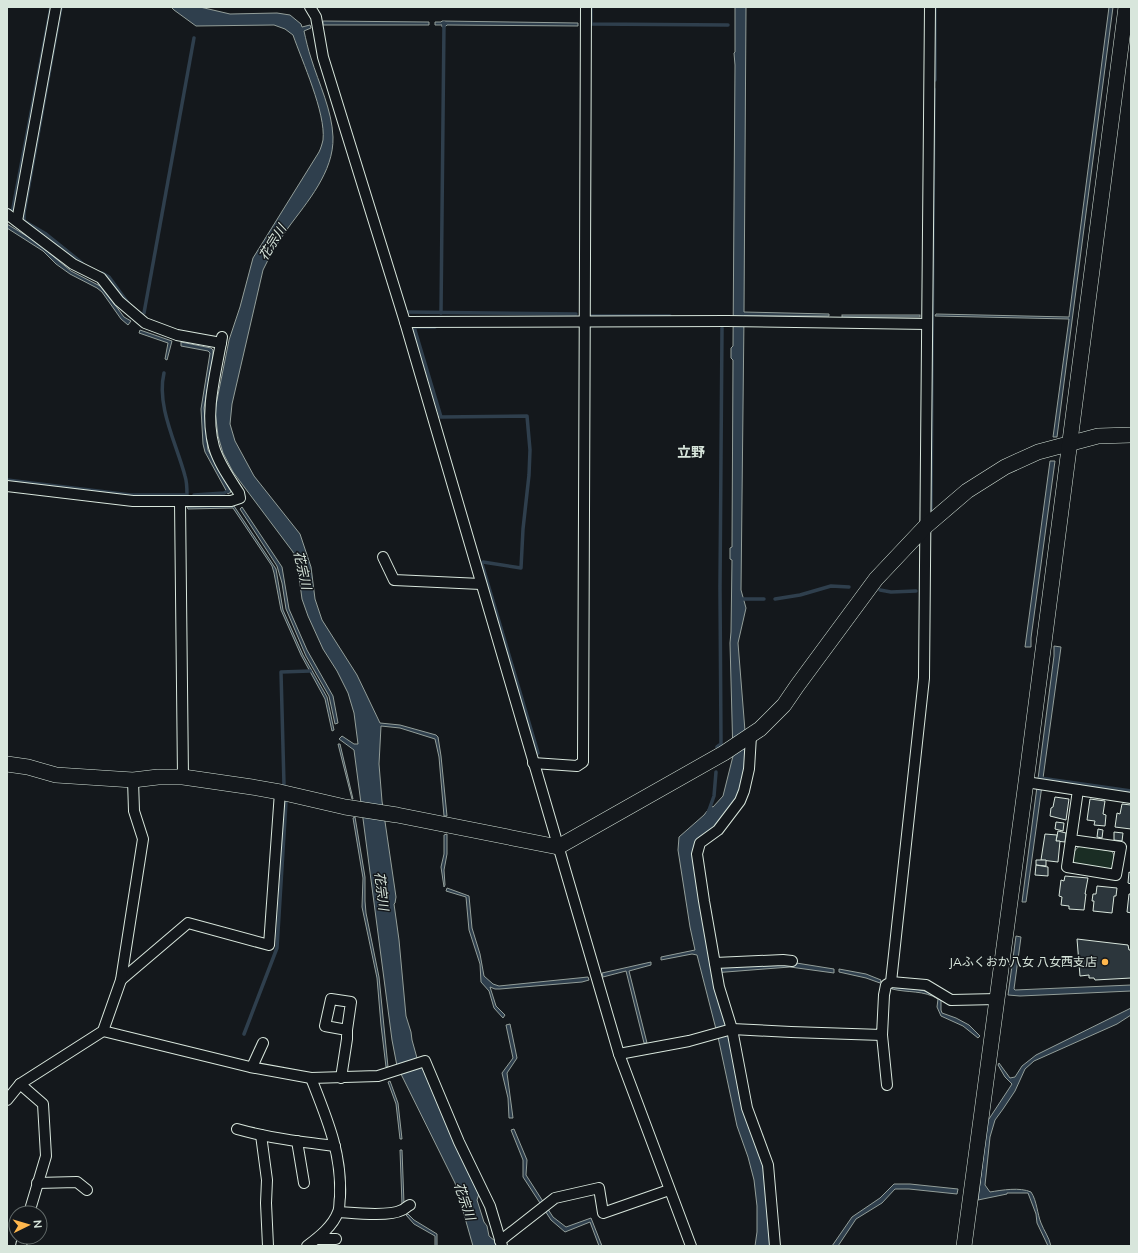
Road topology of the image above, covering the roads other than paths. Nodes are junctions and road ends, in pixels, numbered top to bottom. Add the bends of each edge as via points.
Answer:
1 (56, 7) edge
2 (310, 7) edge
3 (586, 7) edge
4 (930, 7) edge
5 (1126, 7) edge
6 (7, 214) edge
7 (17, 221) junction
8 (405, 322) junction
9 (584, 322) junction
10 (927, 324) junction
11 (1131, 435) edge
12 (1071, 442) junction
13 (7, 486) edge
14 (180, 502) junction
15 (925, 527) junction
16 (383, 557) dead end
17 (481, 584) junction
18 (751, 736) junction
19 (533, 763) junction
20 (7, 764) edge
21 (183, 777) junction
22 (133, 780) junction
23 (1026, 782) junction
24 (1078, 790) junction
25 (280, 792) junction
26 (1131, 798) edge
27 (1071, 840) junction
28 (558, 847) junction
29 (792, 961) dead end
30 (716, 963) junction
31 (121, 980) junction
32 (891, 982) junction
33 (997, 999) junction
34 (732, 1029) junction
35 (347, 1030) dead end
36 (103, 1031) junction
37 (882, 1035) junction
38 (263, 1043) dead end
39 (619, 1054) junction
40 (252, 1067) junction
41 (311, 1078) junction
42 (341, 1078) junction
43 (20, 1084) junction
44 (887, 1085) dead end
45 (7, 1100) edge
46 (237, 1129) dead end
47 (261, 1135) junction
48 (298, 1141) junction
49 (335, 1146) junction
50 (37, 1183) junction
51 (304, 1183) dead end
52 (87, 1190) dead end
53 (669, 1190) junction
54 (31, 1205) edge
55 (410, 1205) dead end
56 (339, 1212) junction
57 (316, 1239) junction
58 (336, 1239) dead end
59 (501, 1243) edge
60 (268, 1246) edge
61 (308, 1246) edge
62 (691, 1246) edge
63 (775, 1246) edge
64 (964, 1246) edge

1 - 7 street
2 - 8 street via 316,17 323,57
3 - 9 street
4 - 10 street
5 - 12 street
6 - 7 street
7 - 14 street via 72,264 101,278 119,301 145,323 177,335 221,340 211,407 211,432 214,449 240,498 231,501
8 - 9 street
8 - 17 street
9 - 10 street
9 - 19 street via 583,762 577,766
10 - 15 street
11 - 12 street via 1098,436
12 - 15 street via 1038,452 1005,468 967,491
12 - 23 street
13 - 14 street via 133,501
14 - 21 street
15 - 18 street via 876,579 784,705 770,721
15 - 32 street via 924,678
16 - 17 street via 394,580
17 - 19 street
18 - 28 street
18 - 30 street via 749,769 740,800 718,830 700,842 697,854
19 - 28 street
20 - 22 street via 56,775
21 - 22 street
21 - 25 street
22 - 31 street via 134,811 143,839
23 - 24 street
23 - 33 street
24 - 26 street
24 - 27 street
25 - 28 street via 345,807
25 - 31 street via 269,945 188,923
27 - 27 street via 1067,867 1116,874 1121,847
28 - 39 street
29 - 30 street
30 - 34 street
31 - 36 street
32 - 33 street via 926,985 951,1000
32 - 37 street via 886,986 884,995
33 - 64 street
34 - 37 street
34 - 39 street via 689,1042
34 - 63 street via 747,1108 768,1165
35 - 42 street
36 - 40 street
36 - 43 street
37 - 44 street
38 - 40 street
39 - 53 street
40 - 41 street
41 - 42 street
41 - 49 street via 333,1134
42 - 59 street via 378,1076 425,1061 459,1142 490,1206
43 - 45 street
43 - 50 street via 43,1104 46,1156
46 - 47 street
47 - 48 street
47 - 60 street via 267,1180
48 - 49 street
48 - 51 street
49 - 56 street via 341,1180
50 - 52 street via 77,1182
50 - 54 street
53 - 59 street via 603,1213 599,1188 555,1198
53 - 62 street
55 - 56 street via 395,1212
56 - 57 street
57 - 58 street
57 - 61 street

